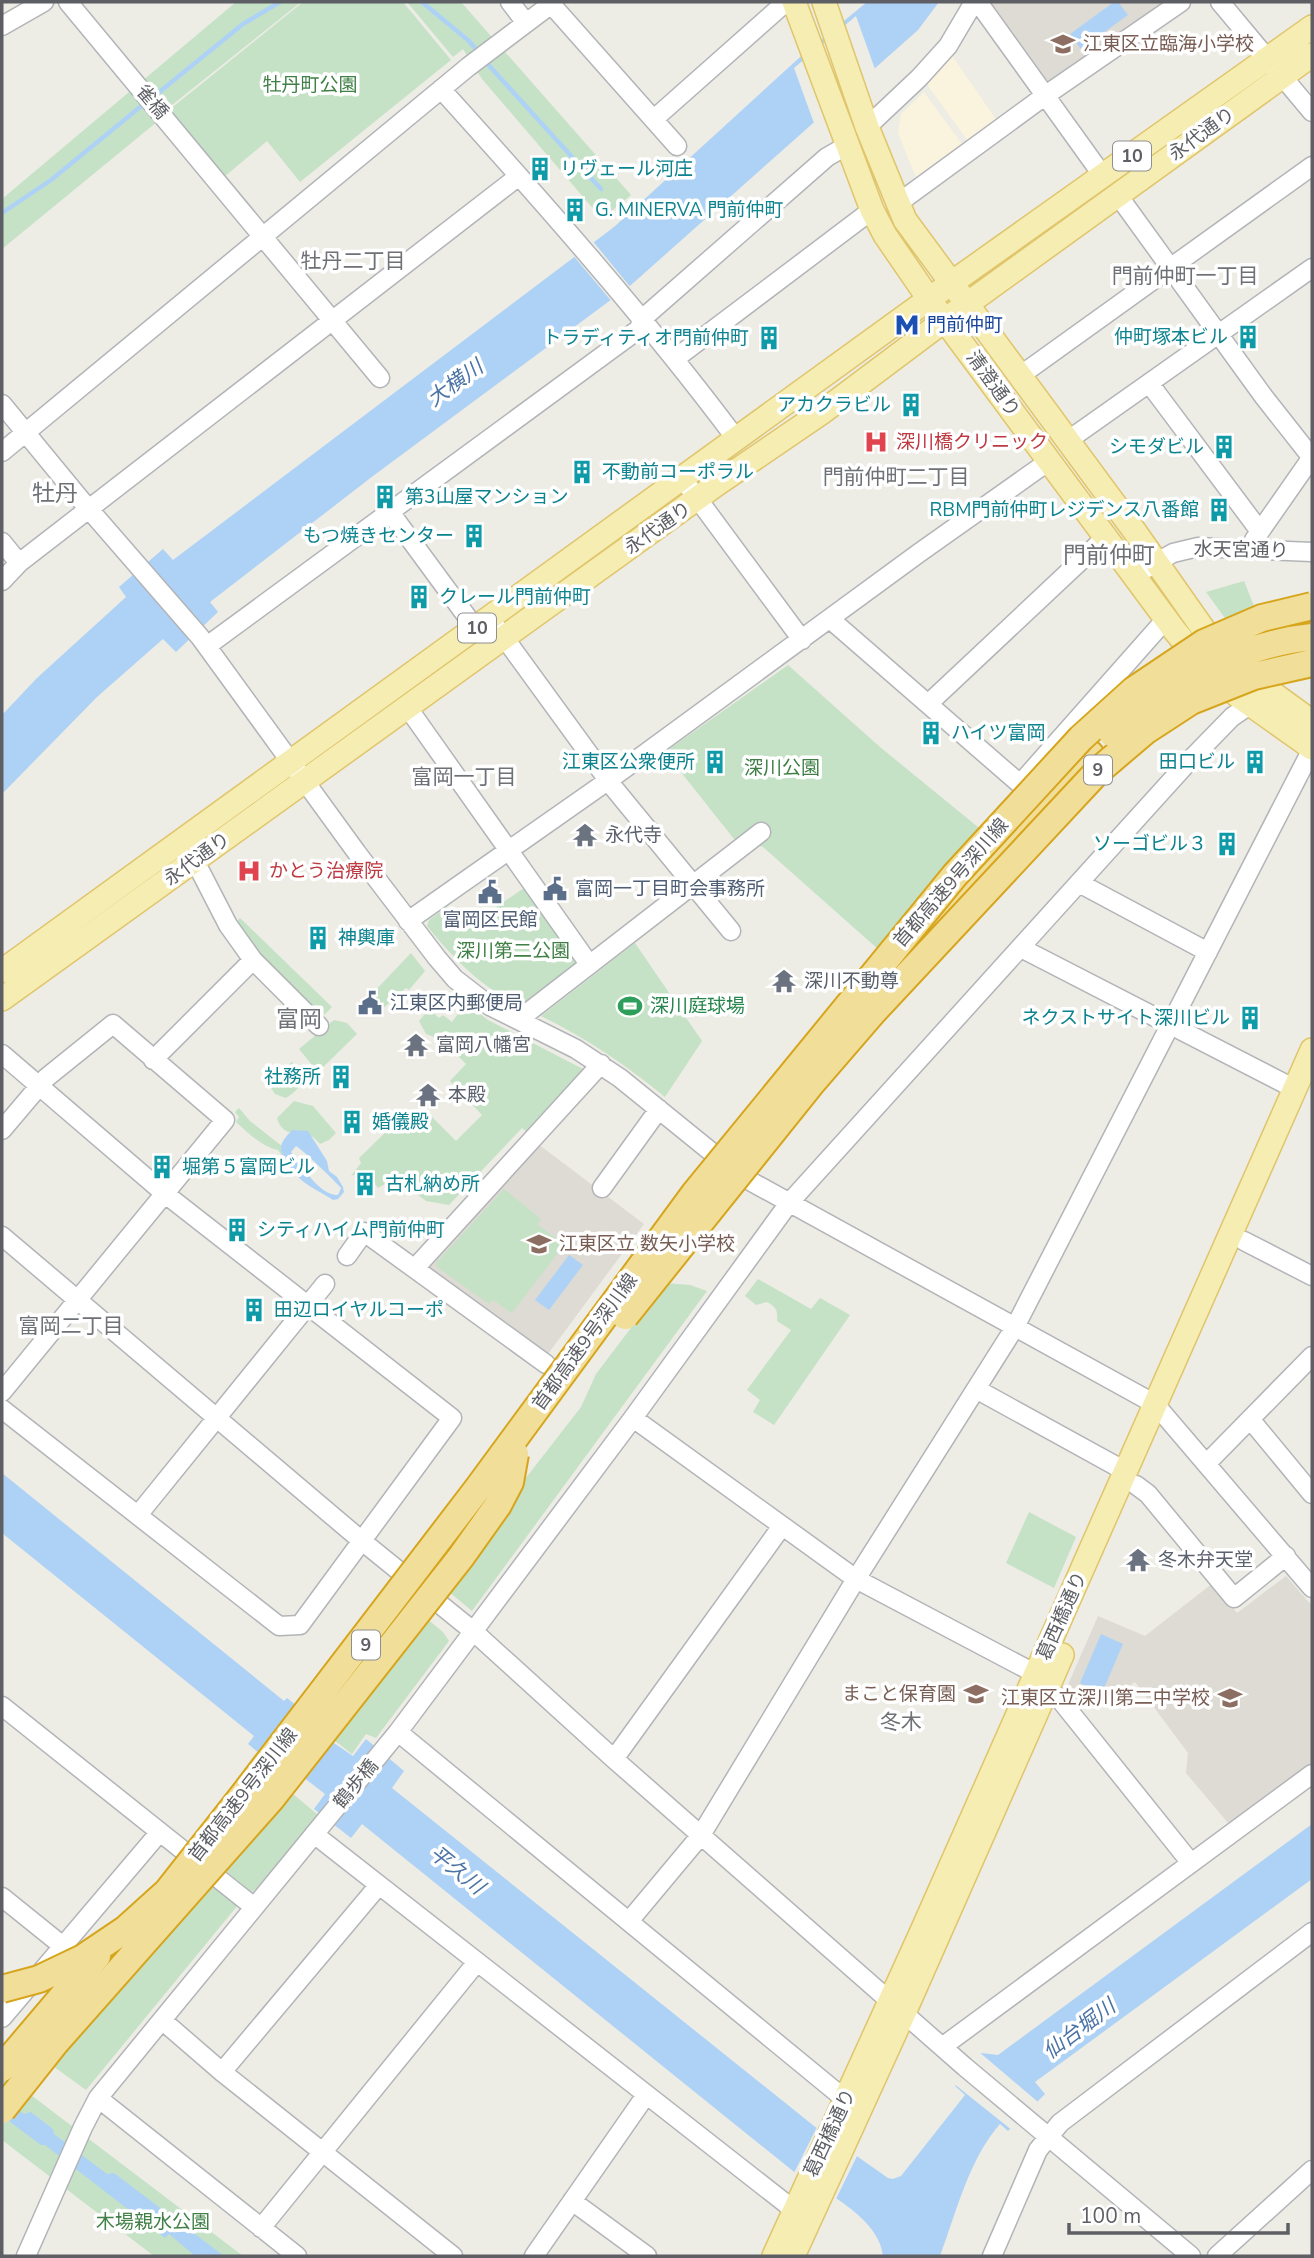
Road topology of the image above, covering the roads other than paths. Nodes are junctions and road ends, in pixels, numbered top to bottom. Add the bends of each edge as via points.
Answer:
1 (44, 2) edge
2 (68, 2) edge
3 (510, 2) edge
4 (786, 2) edge
5 (794, 2) edge
6 (824, 2) edge
7 (976, 2) edge
8 (1181, 2) edge
9 (1220, 2) edge
10 (552, 3) edge
11 (526, 23) junction
12 (2, 26) edge
13 (1312, 27) edge
14 (1312, 55) edge
15 (1274, 68) junction
16 (442, 89) junction
17 (1046, 95) junction
18 (1312, 111) edge
19 (654, 119) junction
20 (867, 127) junction
21 (848, 145) junction
22 (677, 146) dead end
23 (1312, 166) edge
24 (519, 176) junction
25 (1110, 185) junction
26 (897, 204) junction
27 (873, 210) junction
28 (262, 237) junction
29 (1170, 268) junction
30 (1310, 274) edge
31 (952, 284) junction
32 (929, 299) junction
33 (967, 304) junction
34 (642, 318) junction
35 (945, 320) junction
36 (332, 321) junction
37 (1219, 334) junction
38 (676, 358) junction
39 (1021, 375) junction
40 (380, 378) dead end
41 (1149, 383) junction
42 (2, 404) edge
43 (26, 432) junction
44 (737, 440) junction
45 (1067, 441) junction
46 (2, 452) edge
47 (1312, 458) edge
48 (1049, 461) junction
49 (683, 479) junction
50 (698, 499) junction
51 (89, 510) junction
52 (390, 512) junction
53 (1259, 530) junction
54 (1107, 536) junction
55 (2, 542) edge
56 (1252, 548) junction
57 (1312, 552) edge
58 (1156, 561) junction
59 (19, 563) junction
60 (1135, 575) junction
61 (2, 581) edge
62 (1312, 606) edge
63 (830, 619) junction
64 (1166, 619) junction
65 (483, 623) junction
66 (1312, 637) edge
67 (504, 638) junction
68 (802, 640) junction
69 (203, 641) junction
70 (1312, 663) edge
71 (1270, 693) junction
72 (928, 704) junction
73 (1248, 704) junction
74 (408, 708) junction
75 (1312, 722) edge
76 (1312, 749) edge
77 (1075, 760) dead end
78 (290, 763) junction
79 (609, 780) junction
80 (305, 782) junction
81 (761, 832) dead end
82 (509, 851) junction
83 (195, 860) junction
84 (1079, 883) junction
85 (693, 886) junction
86 (408, 921) junction
87 (731, 930) dead end
88 (1021, 948) junction
89 (933, 950) junction
90 (1208, 951) junction
91 (253, 960) junction
92 (589, 964) junction
93 (2, 971) edge
94 (2, 999) edge
95 (518, 1020) junction
96 (1170, 1025) junction
97 (319, 1026) dead end
98 (1312, 1050) edge
99 (2, 1054) edge
100 (153, 1060) junction
101 (601, 1065) junction
102 (38, 1086) junction
103 (1304, 1089) edge
104 (659, 1109) junction
105 (2, 1130) edge
106 (729, 1168) junction
107 (602, 1188) dead end
108 (164, 1193) junction
109 (789, 1203) junction
110 (2, 1236) edge
111 (1244, 1241) junction
112 (655, 1245) junction
113 (347, 1256) dead end
114 (415, 1268) junction
115 (1312, 1276) edge
116 (325, 1284) dead end
117 (76, 1300) junction
118 (308, 1306) junction
119 (1015, 1327) junction
120 (1312, 1356) edge
121 (546, 1364) dead end
122 (976, 1389) junction
123 (2, 1392) edge
124 (2, 1409) edge
125 (1161, 1410) junction
126 (215, 1418) junction
127 (633, 1418) junction
128 (1250, 1419) junction
129 (515, 1454) junction
130 (1207, 1463) junction
131 (1131, 1478) junction
132 (1312, 1494) edge
133 (138, 1515) junction
134 (782, 1527) junction
135 (362, 1541) junction
136 (1286, 1556) junction
137 (856, 1579) junction
138 (1312, 1588) edge
139 (473, 1631) junction
140 (1042, 1682) junction
141 (2, 1706) edge
142 (398, 1732) junction
143 (614, 1759) junction
144 (1312, 1774) edge
145 (159, 1833) junction
146 (314, 1834) junction
147 (701, 1835) junction
148 (1191, 1863) junction
149 (379, 1885) junction
150 (2, 1897) edge
151 (254, 1906) junction
152 (630, 1920) junction
153 (1312, 1932) edge
154 (64, 1947) junction
155 (477, 1962) junction
156 (2, 1990) edge
157 (897, 2007) junction
158 (2, 2018) edge
159 (163, 2021) junction
160 (942, 2048) junction
161 (2, 2068) edge
162 (222, 2072) junction
163 (646, 2095) junction
164 (98, 2098) junction
165 (846, 2100) junction
166 (2, 2110) edge
167 (842, 2129) junction
168 (1048, 2136) junction
169 (321, 2153) junction
170 (1312, 2170) edge
171 (572, 2201) junction
172 (806, 2201) junction
173 (261, 2228) junction
174 (26, 2256) edge
175 (297, 2256) edge
176 (453, 2256) edge
177 (534, 2256) edge
178 (647, 2256) edge
179 (775, 2256) edge
180 (793, 2256) edge
181 (992, 2256) edge
182 (1191, 2256) edge
183 (1217, 2256) edge

1 - 12 street
2 - 28 street, 雀橋
3 - 11 street
4 - 19 street
5 - 21 main road, 清澄通り
6 - 20 main road, 清澄通り
7 - 17 street
7 - 20 street via 948,46
8 - 17 street
9 - 15 street
10 - 11 street
10 - 19 street
11 - 16 street
13 - 15 main road, 永代通り / 10
14 - 15 main road, 永代通り / 10
15 - 18 street
15 - 25 main road, 永代通り / 10
16 - 24 street
16 - 28 street
17 - 25 street
17 - 26 street
19 - 22 street
20 - 26 main road, 清澄通り
21 - 27 main road, 清澄通り
21 - 34 street via 827,157
23 - 29 street
24 - 34 street
24 - 36 street
25 - 29 street
25 - 31 main road, 永代通り / 10
25 - 33 main road, 永代通り / 10
26 - 31 main road, 清澄通り via 918,241
27 - 32 main road, 清澄通り
27 - 38 street
28 - 36 street, 雀橋
28 - 43 street
29 - 37 street
29 - 39 street
30 - 37 street
31 - 32 main road, 永代通り / 10
31 - 33 main road, 清澄通り
32 - 35 main road, 清澄通り
32 - 44 main road, 永代通り / 10
33 - 35 main road, 永代通り / 10
33 - 39 main road, 清澄通り
34 - 38 street
34 - 52 street via 639,329
35 - 48 main road, 清澄通り
35 - 50 main road, 永代通り / 10
36 - 40 street, 雀橋
36 - 51 street
37 - 41 street
37 - 47 street
38 - 44 street
39 - 45 main road, 清澄通り
41 - 45 street
41 - 53 street
42 - 43 street
43 - 46 street
43 - 51 street
44 - 49 main road, 永代通り / 10
45 - 58 main road, 清澄通り
47 - 53 street
48 - 54 main road, 清澄通り
48 - 63 street
49 - 50 street
49 - 65 main road, 永代通り / 10
50 - 67 main road, 永代通り / 10
50 - 68 street
51 - 59 street
51 - 69 street
52 - 65 street
52 - 69 street
53 - 56 street
54 - 60 main road, 清澄通り
54 - 72 street
55 - 59 street
56 - 57 street, 水天宮通り
56 - 58 street, 水天宮通り via 1198,547
58 - 60 street, 水天宮通り
58 - 71 main road, 清澄通り via 1211,640
59 - 61 street
60 - 64 main road, 清澄通り
62 - 112 highway, 首都高速9号深川線 / 9, bridge via 1252,622 1204,643 1135,690 1081,738 947,885
63 - 68 street
63 - 72 street
64 - 72 street via 1020,784
64 - 73 main road, 清澄通り via 1223,685
65 - 67 street
65 - 78 main road, 永代通り / 10
66 - 89 highway, bridge via 1268,645 1230,659 1184,681 1129,718 975,878 944,920
67 - 74 main road, 永代通り / 10
67 - 79 street
68 - 79 street
69 - 78 street
70 - 89 highway, 首都高速9号深川線 / 9, bridge via 1222,687 1145,731 1081,788
71 - 73 street, 鶴歩橋
71 - 75 main road, 清澄通り
73 - 76 main road, 清澄通り
73 - 84 street, 鶴歩橋 via 1190,760
74 - 80 main road, 永代通り / 10
74 - 82 street
76 - 90 street
77 - 106 street via 893,968
78 - 80 street
78 - 93 main road, 永代通り / 10
79 - 82 street
79 - 85 street
80 - 83 main road, 永代通り / 10
80 - 86 street
81 - 85 street
82 - 86 street
82 - 92 street
83 - 91 street via 228,925
83 - 94 main road, 永代通り / 10
84 - 88 street, 鶴歩橋
84 - 90 street
85 - 87 street
85 - 92 street
86 - 95 street via 455,979 490,1006
88 - 96 street
88 - 109 street, 鶴歩橋
89 - 129 highway, 首都高速9号深川線 / 9, bridge via 810,1085
90 - 96 street
91 - 97 street
91 - 100 street
92 - 95 street
95 - 101 street
96 - 103 street
96 - 119 street
98 - 103 main road, 葛西橋通り
99 - 102 street
100 - 102 street via 113,1024
100 - 108 street via 225,1121
101 - 104 street
101 - 114 street
102 - 105 street
102 - 108 street
103 - 111 main road, 葛西橋通り
103 - 125 main road, 葛西橋通り
104 - 106 street
104 - 107 street
106 - 109 street
108 - 117 street
108 - 118 street
109 - 119 street
109 - 127 street, 鶴歩橋
110 - 117 street
111 - 115 street
111 - 125 main road, 葛西橋通り
112 - 156 highway, 首都高速9号深川線 / 9, bridge via 478,1488 167,1892 126,1930 83,1958
112 - 161 highway, bridge via 621,1278 226,1792 76,1983
113 - 114 street via 365,1232
114 - 121 street
116 - 118 street
117 - 123 street
117 - 126 street
118 - 126 street
118 - 135 street via 453,1418
119 - 122 street
119 - 125 street
120 - 128 street
122 - 131 street
122 - 137 street
124 - 133 street
125 - 130 street
125 - 131 main road, 葛西橋通り
126 - 133 street
126 - 135 street
127 - 134 street
127 - 139 street, 鶴歩橋
128 - 130 street
128 - 132 street
129 - 156 highway, 首都高速9号深川線 / 9, bridge via 172,1894 140,1923 85,1960 55,1975
129 - 166 highway, bridge via 510,1482 498,1505 271,1800 56,2042
130 - 136 street
131 - 136 street via 1234,1598
131 - 140 main road, 葛西橋通り
133 - 135 street via 279,1626 300,1625
134 - 137 street
134 - 143 street
135 - 139 street
136 - 138 street
137 - 140 street
137 - 147 street
139 - 142 street, 鶴歩橋
139 - 143 street
140 - 148 street
140 - 157 main road, 葛西橋通り
141 - 145 street
142 - 146 street, 鶴歩橋
142 - 152 street
143 - 147 street
144 - 148 street
145 - 151 street
145 - 154 street
146 - 149 street
146 - 151 street, 鶴歩橋
147 - 152 street
147 - 157 street
148 - 160 street
149 - 155 street
149 - 162 street
150 - 154 street
151 - 159 street, 鶴歩橋
152 - 165 street
153 - 168 street via 1073,2111
154 - 158 street
155 - 163 street
155 - 169 street
157 - 160 street
157 - 165 main road, 葛西橋通り
157 - 167 main road, 葛西橋通り
159 - 162 street
159 - 164 street, 鶴歩橋
160 - 168 street
162 - 169 street
163 - 171 street
163 - 172 street
164 - 173 street
164 - 174 street, 鶴歩橋
165 - 167 main road, 葛西橋通り
167 - 172 main road, 葛西橋通り
168 - 181 street via 1030,2165
168 - 182 street
169 - 173 street
169 - 176 street
170 - 183 street
171 - 177 street
171 - 178 street
172 - 179 main road, 葛西橋通り
172 - 180 main road, 葛西橋通り
173 - 175 street

